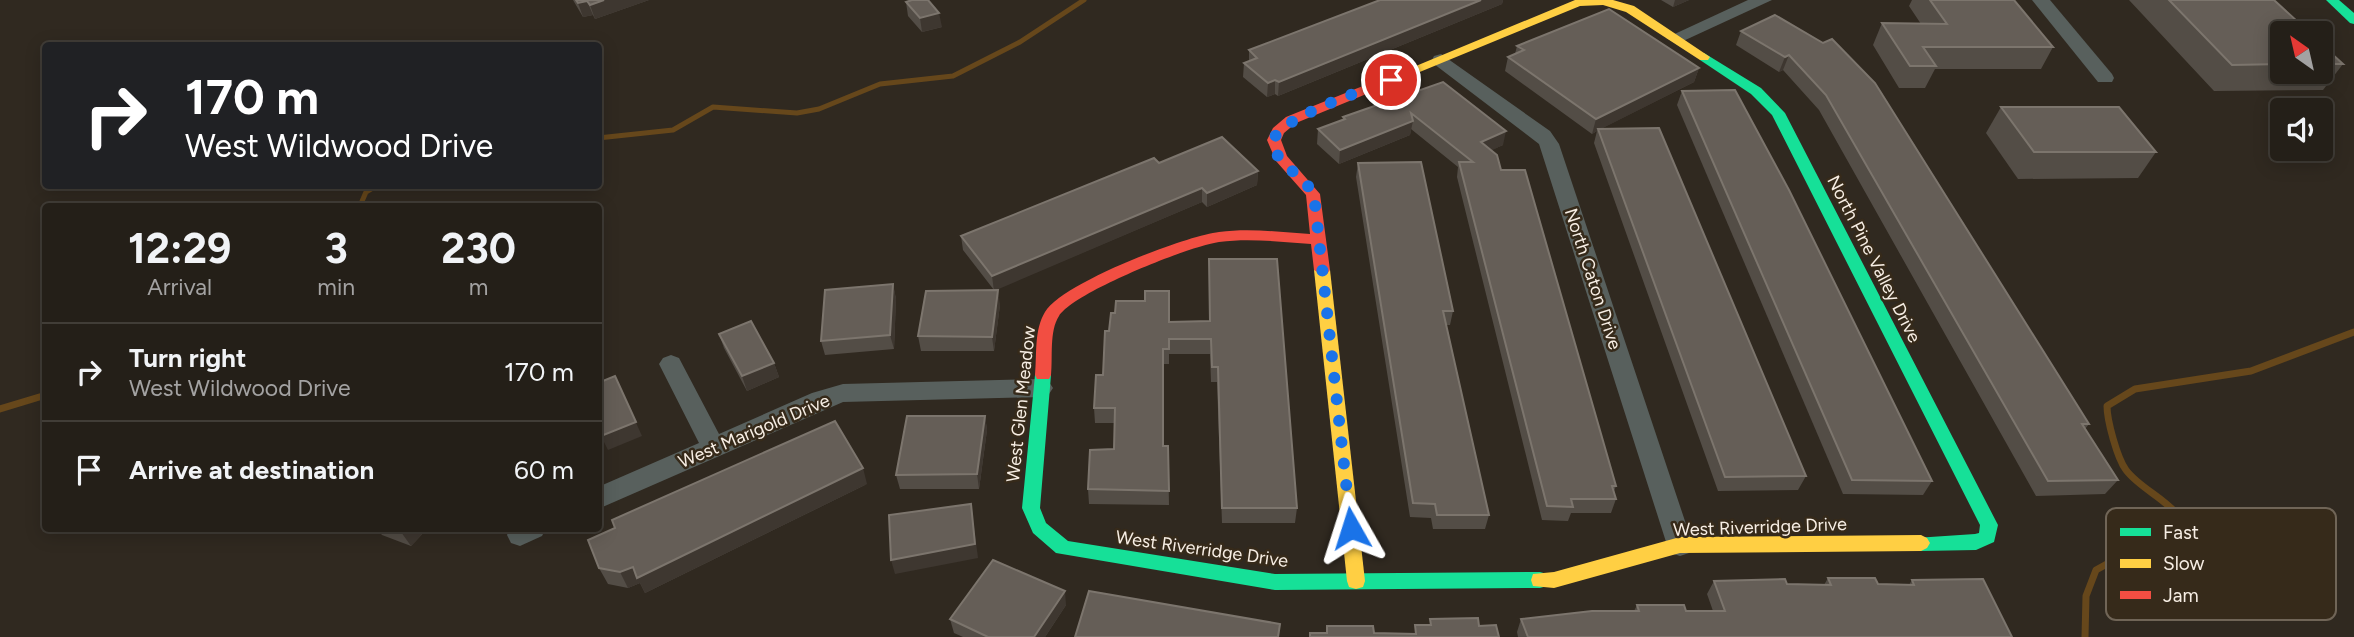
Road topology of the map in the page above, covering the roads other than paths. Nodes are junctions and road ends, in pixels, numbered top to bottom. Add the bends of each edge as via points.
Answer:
1 (1763, 0) edge
2 (2041, 0) edge
3 (2332, 0) edge
4 (2354, 20) edge
5 (1675, 38) junction
6 (1441, 60) junction
7 (2105, 78) dead end
8 (1319, 239) junction
9 (671, 364) dead end
10 (1041, 388) junction
11 (713, 447) junction
12 (602, 497) edge
13 (1041, 531) joint
14 (1988, 537) joint
15 (1680, 545) junction
16 (1356, 581) junction

1 - 5 street
2 - 7 street
3 - 4 main road
5 - 6 main road, North Pine Valley Drive via 1630,9 1590,0
5 - 14 main road, North Pine Valley Drive via 1756,91 1778,113 1989,525
6 - 8 main road, North Pine Valley Drive via 1291,120 1275,135 1273,144 1279,155 1314,195
6 - 15 street, North Caton Drive via 1549,144
8 - 10 main road, West Glen Meadow via 1205,239 1073,295 1049,320
8 - 16 main road
9 - 11 street
10 - 11 street, West Marigold Drive via 843,393
10 - 13 main road, West Glen Meadow via 1030,499 1033,520
11 - 12 street, West Marigold Drive
13 - 16 main road, West Riverridge Drive via 1063,548 1275,582
14 - 15 main road, West Riverridge Drive via 1976,542
15 - 16 main road, West Riverridge Drive via 1554,579

